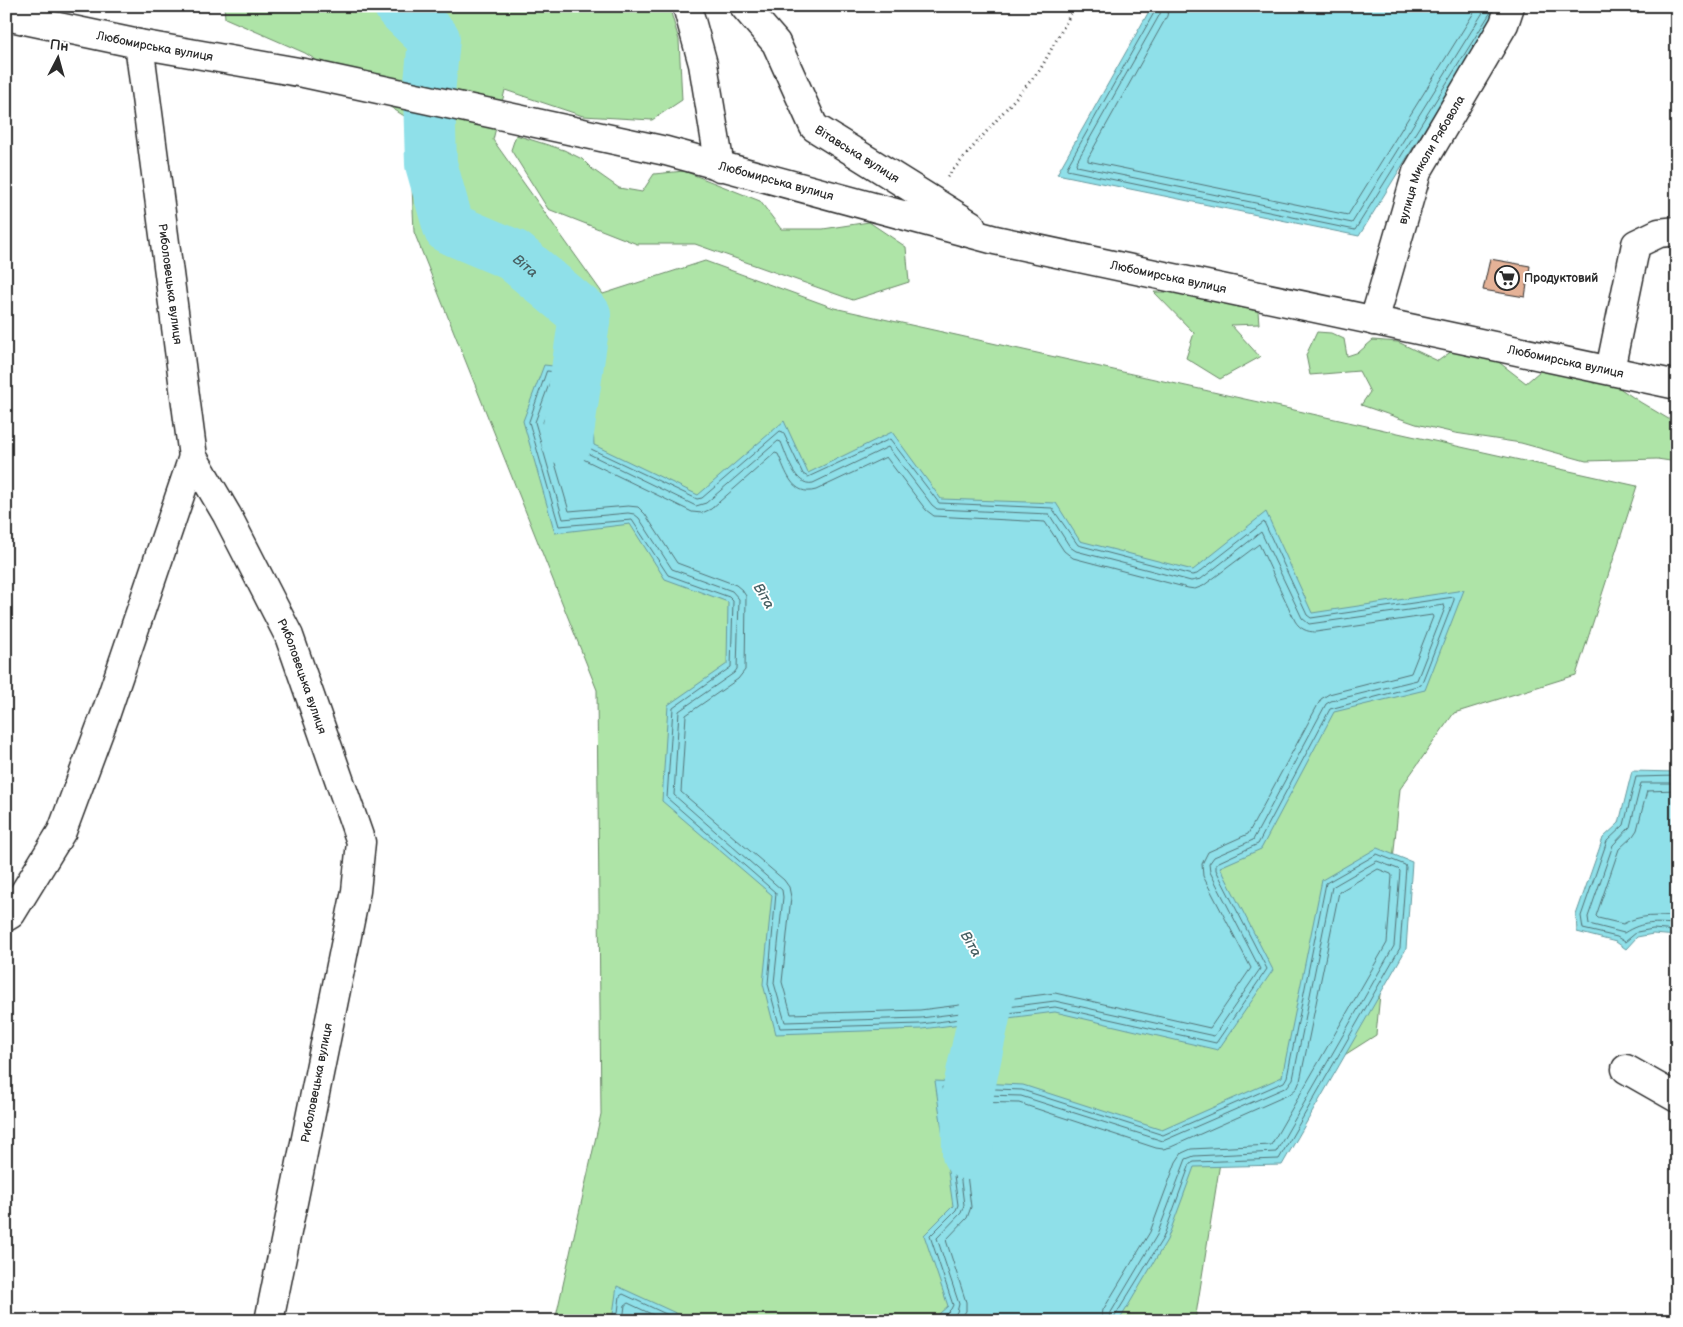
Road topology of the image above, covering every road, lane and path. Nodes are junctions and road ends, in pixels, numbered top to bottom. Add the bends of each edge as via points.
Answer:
1 (687, 6) edge
2 (744, 6) edge
3 (1075, 6) edge
4 (1510, 6) edge
5 (6, 16) edge
6 (139, 44) junction
7 (720, 167) junction
8 (928, 198) junction
9 (1677, 231) edge
10 (995, 240) junction
11 (1374, 321) junction
12 (1610, 370) junction
13 (1677, 385) edge
14 (194, 457) junction
15 (6, 917) edge
16 (1626, 1069) dead end
17 (1677, 1098) edge
18 (269, 1321) edge

1 - 7 street via 703,64
2 - 8 street, Вітавська вулиця via 776,43 814,127
3 - 8 path via 1040,70
4 - 11 street, вулиця Миколи Рябовола via 1504,24 1417,172
5 - 6 street, Любомирська вулиця
6 - 7 street, Любомирська вулиця via 304,73 666,151
6 - 14 street, Риболовецька вулиця
7 - 10 street, Любомирська вулиця
8 - 10 street, Вітавська вулиця
9 - 12 street via 1659,233 1636,244
10 - 11 street, Любомирська вулиця
11 - 12 street, Любомирська вулиця
12 - 13 street, Любомирська вулиця
14 - 15 street via 62,831 11,914
14 - 18 street, Риболовецька вулиця via 228,515 289,636 361,842 356,891
16 - 17 street

